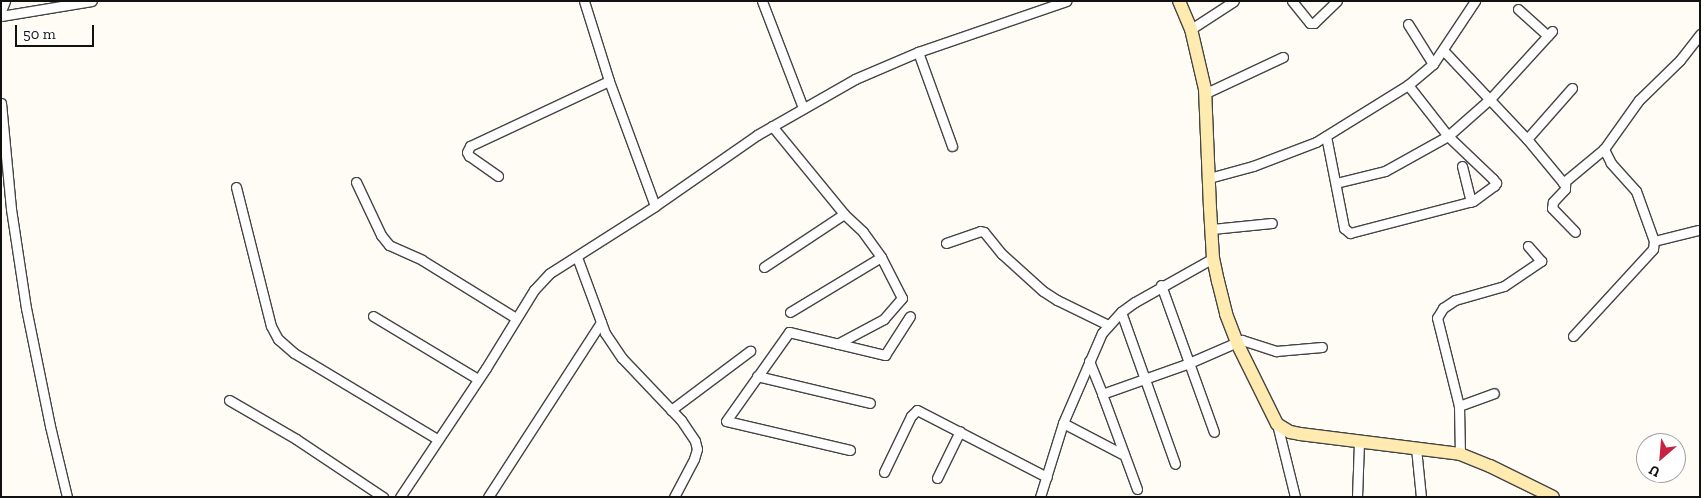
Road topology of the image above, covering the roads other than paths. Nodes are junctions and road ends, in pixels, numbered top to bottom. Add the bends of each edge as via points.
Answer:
1 (5, 1) edge
2 (92, 1) edge
3 (584, 1) edge
4 (762, 1) edge
5 (1066, 1) edge
6 (1179, 1) edge
7 (1234, 1) edge
8 (1292, 1) edge
9 (1338, 1) edge
10 (1475, 1) edge
11 (1518, 8) dead end
12 (1, 11) edge
13 (1, 16) edge
14 (1408, 24) dead end
15 (1191, 29) junction
16 (1700, 34) edge
17 (1443, 50) junction
18 (918, 52) junction
19 (1283, 57) dead end
20 (1433, 64) junction
21 (609, 81) junction
22 (1408, 85) junction
23 (1572, 88) dead end
24 (1206, 93) junction
25 (1490, 98) junction
26 (1, 103) edge
27 (803, 108) junction
28 (772, 126) junction
29 (1326, 136) junction
30 (1448, 136) junction
31 (1527, 139) junction
32 (952, 146) dead end
33 (1604, 149) junction
34 (1462, 166) dead end
35 (498, 176) dead end
36 (1209, 178) junction
37 (356, 182) dead end
38 (1336, 183) junction
39 (1563, 183) junction
40 (236, 187) dead end
41 (1471, 202) junction
42 (654, 206) junction
43 (844, 214) junction
44 (1272, 223) dead end
45 (1212, 229) junction
46 (1698, 230) dead end
47 (1575, 232) dead end
48 (1654, 241) junction
49 (946, 243) dead end
50 (1528, 246) dead end
51 (577, 257) junction
52 (881, 257) junction
53 (1213, 258) junction
54 (764, 267) dead end
55 (1161, 285) junction
56 (790, 312) dead end
57 (1121, 312) junction
58 (373, 316) dead end
59 (910, 316) dead end
60 (516, 318) junction
61 (601, 322) junction
62 (1108, 325) junction
63 (1573, 336) dead end
64 (1237, 342) junction
65 (837, 344) junction
66 (1322, 346) dead end
67 (750, 351) dead end
68 (1089, 361) junction
69 (1189, 363) junction
70 (757, 376) junction
71 (478, 379) junction
72 (1145, 379) junction
73 (1494, 393) dead end
74 (1102, 394) junction
75 (229, 400) dead end
76 (870, 403) dead end
77 (1459, 406) junction
78 (671, 410) junction
79 (1063, 423) junction
80 (1277, 424) junction
81 (960, 431) junction
82 (1214, 432) dead end
83 (437, 439) junction
84 (1359, 442) junction
85 (1416, 448) junction
86 (850, 450) dead end
87 (1460, 454) junction
88 (1124, 455) junction
89 (1176, 464) dead end
90 (884, 472) dead end
91 (1047, 477) junction
92 (937, 478) dead end
93 (1136, 489) dead end
94 (67, 497) edge
95 (383, 497) edge
96 (400, 497) edge
97 (488, 497) edge
98 (674, 497) edge
99 (1040, 497) edge
100 (1295, 497) edge
101 (1357, 497) edge
102 (1421, 497) edge
103 (1553, 497) edge

1 - 12 street
2 - 13 street
3 - 21 street
4 - 27 street
5 - 18 street
6 - 15 street
7 - 15 street
8 - 9 street via 1310,23
10 - 17 street
11 - 25 street via 1550,34
14 - 20 street
15 - 24 street
16 - 33 street via 1680,60 1639,100
17 - 20 street
17 - 25 street
18 - 27 street via 855,79
18 - 32 street
19 - 24 street
20 - 22 street
21 - 35 street via 470,146 469,156
21 - 42 street
22 - 29 street
22 - 30 street
23 - 31 street
24 - 36 street
25 - 30 street
25 - 31 street
26 - 94 street via 11,209 26,308
27 - 28 street
28 - 42 street
28 - 43 street
29 - 36 street via 1253,166
29 - 38 street
30 - 38 street via 1385,170
30 - 41 street via 1496,183
31 - 39 street
33 - 39 street
33 - 48 street via 1610,163 1636,191
34 - 41 street
36 - 45 street
37 - 60 street via 389,245 422,260
38 - 41 street via 1344,228 1350,232
39 - 47 street via 1565,189 1553,202 1552,208
40 - 83 street via 271,326 278,339 294,353
42 - 51 street
43 - 52 street via 863,232
43 - 54 street
44 - 45 street
45 - 53 street
46 - 48 street
48 - 63 street via 1654,249 1647,258
49 - 62 street via 984,232 1002,254 1043,291
50 - 77 street via 1541,261 1504,286 1454,300 1439,315 1437,323
51 - 60 street via 542,279
51 - 61 street
52 - 56 street
52 - 65 street via 902,298 884,319
53 - 55 street
53 - 64 street via 1226,314
55 - 57 street
55 - 69 street
57 - 62 street
57 - 72 street
58 - 71 street
59 - 65 street via 885,356
60 - 71 street
61 - 78 street via 622,358
61 - 97 street
62 - 68 street
64 - 66 street via 1250,341 1276,351
64 - 69 street
64 - 80 street
65 - 70 street via 789,332
67 - 78 street
68 - 74 street
68 - 79 street
69 - 72 street
69 - 82 street
70 - 76 street
70 - 86 street via 726,421
71 - 83 street
72 - 74 street
72 - 89 street
73 - 77 street
74 - 88 street
75 - 95 street via 296,439
77 - 87 street
78 - 98 street via 690,431 697,449
79 - 88 street
79 - 91 street
80 - 84 street via 1290,432
80 - 100 street
81 - 90 street via 914,411
81 - 91 street
81 - 92 street
83 - 96 street
84 - 85 street
84 - 101 street
85 - 87 street
85 - 102 street
87 - 103 street
88 - 93 street
91 - 99 street

